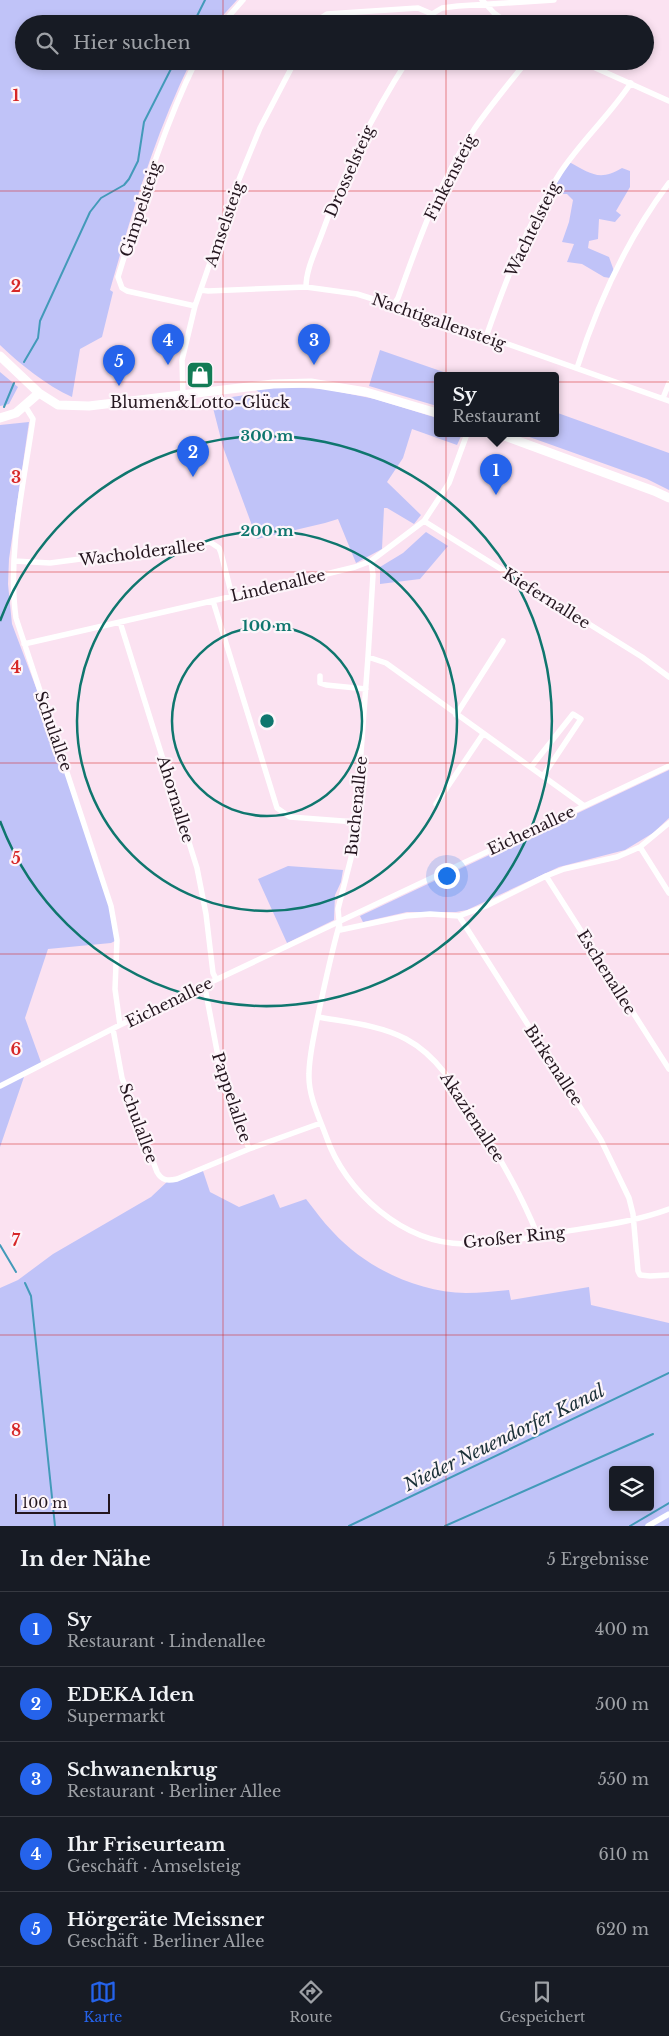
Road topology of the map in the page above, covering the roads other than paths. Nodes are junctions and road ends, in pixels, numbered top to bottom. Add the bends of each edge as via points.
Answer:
1 (243, 0) edge
2 (554, 0) edge
3 (485, 2) edge
4 (432, 14) joint
5 (230, 15) edge
6 (326, 15) edge
7 (497, 15) edge
8 (192, 70) edge
9 (290, 70) edge
10 (402, 70) edge
11 (520, 70) edge
12 (601, 70) edge
13 (631, 83) junction
14 (669, 101) edge
15 (669, 183) edge
16 (306, 287) junction
17 (201, 290) junction
18 (394, 304) junction
19 (195, 306) junction
20 (486, 336) junction
21 (0, 356) edge
22 (577, 368) junction
23 (669, 383) edge
24 (38, 393) junction
25 (183, 394) junction
26 (663, 398) junction
27 (669, 401) edge
28 (25, 406) junction
29 (434, 412) edge
30 (0, 418) edge
31 (466, 437) edge
32 (507, 437) edge
33 (669, 498) edge
34 (424, 521) junction
35 (14, 561) junction
36 (371, 561) junction
37 (232, 596) junction
38 (212, 601) junction
39 (120, 622) junction
40 (503, 641) dead end
41 (24, 644) junction
42 (368, 657) junction
43 (320, 676) dead end
44 (669, 677) edge
45 (366, 689) junction
46 (456, 715) junction
47 (484, 734) junction
48 (669, 766) edge
49 (531, 767) junction
50 (543, 776) junction
51 (436, 804) dead end
52 (583, 805) junction
53 (356, 822) junction
54 (669, 823) edge
55 (640, 847) junction
56 (546, 876) junction
57 (669, 892) edge
58 (459, 916) junction
59 (340, 921) junction
60 (216, 979) junction
61 (203, 986) junction
62 (318, 1017) junction
63 (120, 1026) junction
64 (113, 1029) junction
65 (669, 1069) edge
66 (0, 1086) edge
67 (321, 1123) junction
68 (249, 1149) junction
69 (669, 1209) edge
70 (634, 1220) junction
71 (538, 1236) junction
72 (669, 1274) edge
73 (669, 1514) edge
74 (648, 1526) edge

1 - 5 street
2 - 3 street
3 - 4 street via 442,8
3 - 7 street
4 - 6 street via 418,8
8 - 19 street, Gimpelsteig via 148,179 118,277 122,288 127,291
9 - 17 street, Amselsteig via 260,128 238,182
10 - 16 street, Drosselsteig via 341,183 312,259
11 - 18 street, Finkensteig via 492,104 458,156 426,221
12 - 13 street
13 - 14 street
13 - 20 street, Wachtelsteig via 580,145 543,201 519,250
15 - 22 street via 609,282
16 - 17 street, Nachtigallensteig
16 - 18 street, Nachtigallensteig via 357,294
17 - 19 street, Amselsteig
18 - 20 street, Nachtigallensteig
19 - 25 street, Amselsteig via 182,360
20 - 22 street, Nachtigallensteig
21 - 24 main road
22 - 26 street, Nachtigallensteig
23 - 26 street
24 - 25 main road via 58,405 89,406
24 - 28 main road
25 - 29 main road via 311,383 366,392
26 - 27 street, Nachtigallensteig
28 - 30 main road
28 - 35 street, Schulallee via 33,419
31 - 34 street, Lindenallee via 448,483
32 - 33 main road
34 - 36 street, Lindenallee
34 - 44 street, Kiefernallee
35 - 37 street, Wacholderallee via 50,563 210,542 221,553
35 - 41 street, Schulallee via 14,606
36 - 37 street, Lindenallee
36 - 42 street, Buchenallee
37 - 38 street, Lindenallee
38 - 39 street, Lindenallee
38 - 53 street via 277,808 290,817
39 - 41 street, Lindenallee
39 - 60 street, Ahornallee via 197,868
40 - 46 street
41 - 63 street, Schulallee via 111,906 117,940 116,989
42 - 45 street, Buchenallee
42 - 46 street via 386,663
43 - 45 street via 320,683 326,685
45 - 53 street, Buchenallee
46 - 47 street
47 - 49 street
47 - 51 street
48 - 52 street, Eichenallee
49 - 50 street
49 - 50 street via 573,714 581,719
50 - 52 street
52 - 59 street, Eichenallee
53 - 59 street, Buchenallee via 349,872 340,896
54 - 55 street
55 - 56 street via 617,857
55 - 57 street
56 - 58 street
56 - 65 street, Eschenallee
58 - 59 street via 406,916 340,930
58 - 70 street, Birkenallee via 601,1140 628,1198
59 - 60 street, Eichenallee
59 - 62 street, Großer Ring
60 - 61 street, Eichenallee
61 - 63 street, Eichenallee
61 - 68 street, Pappelallee via 221,1072
62 - 67 street, Großer Ring via 308,1075
62 - 71 street, Akazienallee via 405,1038 435,1062 452,1082 506,1166
63 - 64 street, Eichenallee
64 - 66 street, Eichenallee
64 - 68 street, Schulallee via 122,1078 160,1177 169,1180
67 - 68 street
67 - 71 street, Großer Ring via 331,1152 354,1184 386,1217 414,1232 464,1244
69 - 70 street, Großer Ring
70 - 71 street, Großer Ring
70 - 72 street, Birkenallee via 640,1275
73 - 74 street

